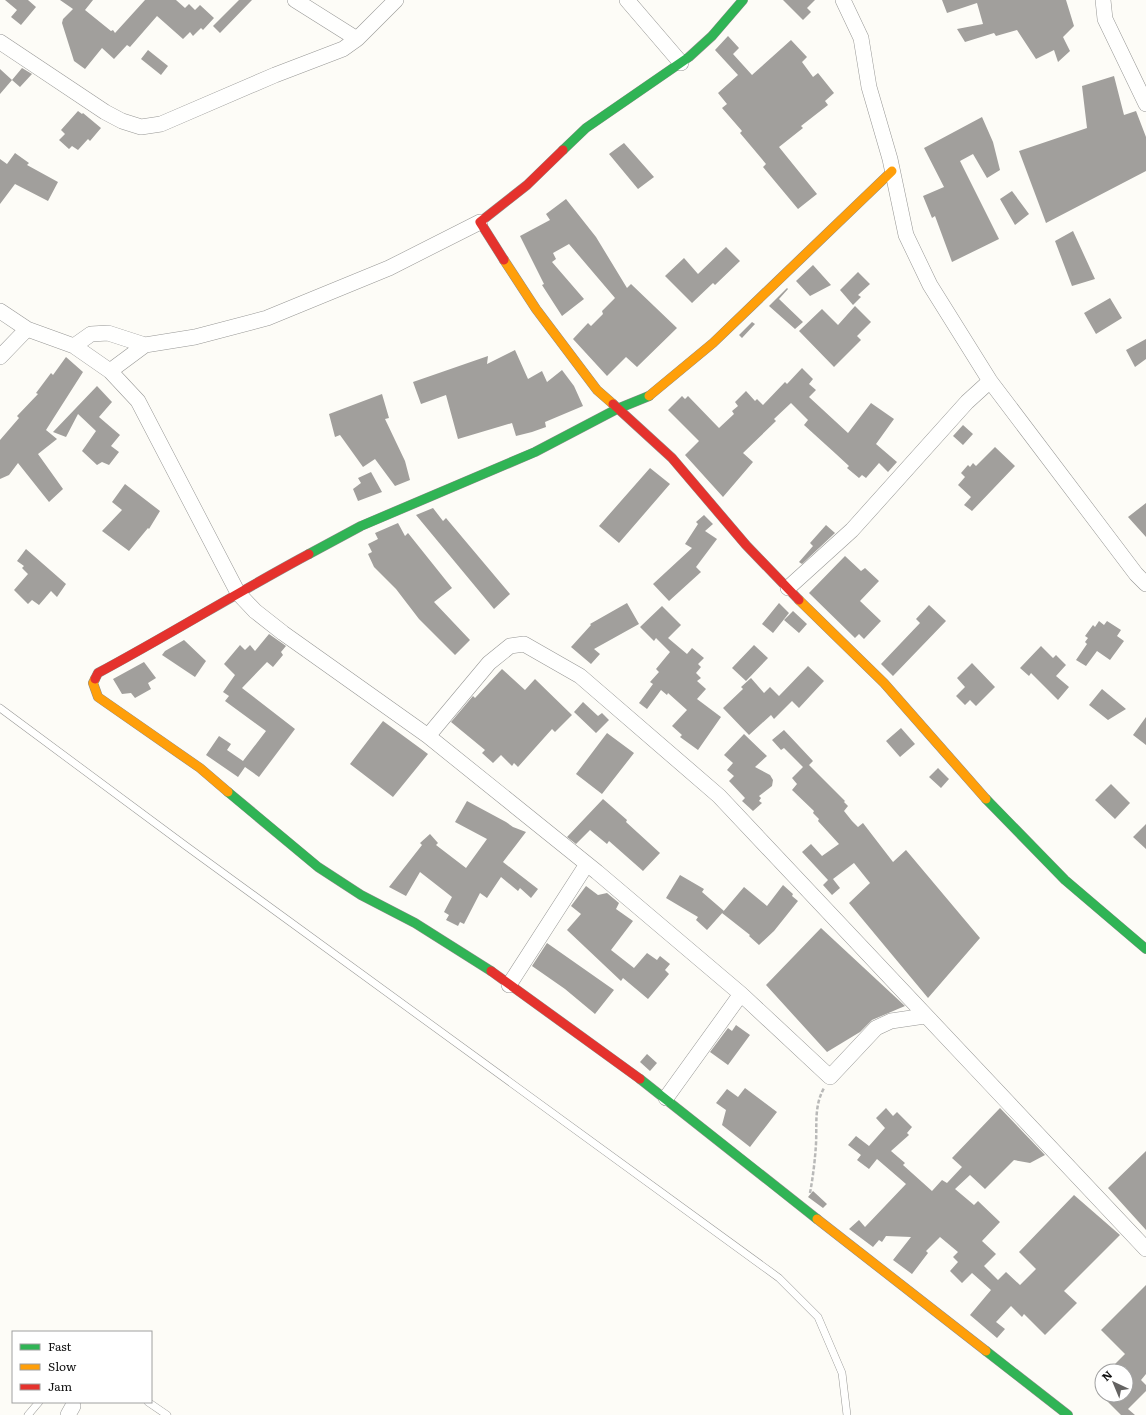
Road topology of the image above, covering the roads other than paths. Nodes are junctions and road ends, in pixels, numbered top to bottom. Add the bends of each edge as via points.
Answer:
1 (295, 0) edge
2 (396, 0) edge
3 (627, 0) edge
4 (743, 0) edge
5 (843, 0) edge
6 (1104, 0) edge
7 (357, 39) junction
8 (0, 42) edge
9 (681, 63) junction
10 (1146, 104) edge
11 (892, 171) junction
12 (480, 222) junction
13 (0, 311) edge
14 (27, 329) junction
15 (145, 345) junction
16 (74, 346) junction
17 (0, 357) edge
18 (110, 371) junction
19 (990, 381) junction
20 (617, 409) junction
21 (1146, 584) edge
22 (788, 588) junction
23 (238, 593) junction
24 (0, 708) edge
25 (428, 736) junction
26 (587, 864) junction
27 (1146, 949) edge
28 (509, 985) junction
29 (741, 994) junction
30 (925, 1016) junction
31 (666, 1098) junction
32 (1146, 1249) edge
33 (38, 1403) edge
34 (149, 1403) edge
35 (28, 1415) edge
36 (167, 1415) edge
37 (847, 1415) edge
38 (1068, 1415) edge

1 - 7 street
2 - 7 street
3 - 9 street
4 - 9 street via 712,36
5 - 11 street via 861,38 869,87
6 - 10 street via 1105,19
7 - 8 street via 343,49 161,124 141,127 105,112
9 - 12 street via 586,128 527,185
11 - 19 street via 906,235 930,285
11 - 20 street via 713,343 651,395
12 - 15 street via 389,268 267,318 195,337
12 - 20 street via 540,316 597,390
13 - 14 street
14 - 16 street
14 - 17 street
15 - 16 street via 108,332 91,334
15 - 18 street
16 - 18 street
18 - 23 street via 138,401
19 - 21 street
19 - 22 street via 967,402 852,530
20 - 22 street via 672,458 726,522
20 - 23 street via 535,452 361,526
22 - 27 street via 884,683 976,788 1032,847 1065,880
23 - 25 street via 255,611 283,633
23 - 28 street via 169,635 98,673 93,683 98,697 200,768 318,867 360,895 415,923 481,964
24 - 37 lane via 779,1278 818,1317 842,1373
25 - 26 street
25 - 30 street via 499,654 510,646 524,644 580,676 719,796
26 - 28 street
26 - 29 street
28 - 31 street
29 - 30 street via 830,1077 876,1028 891,1021
29 - 31 street
30 - 32 street
31 - 38 street via 807,1212
33 - 35 lane
34 - 36 lane

